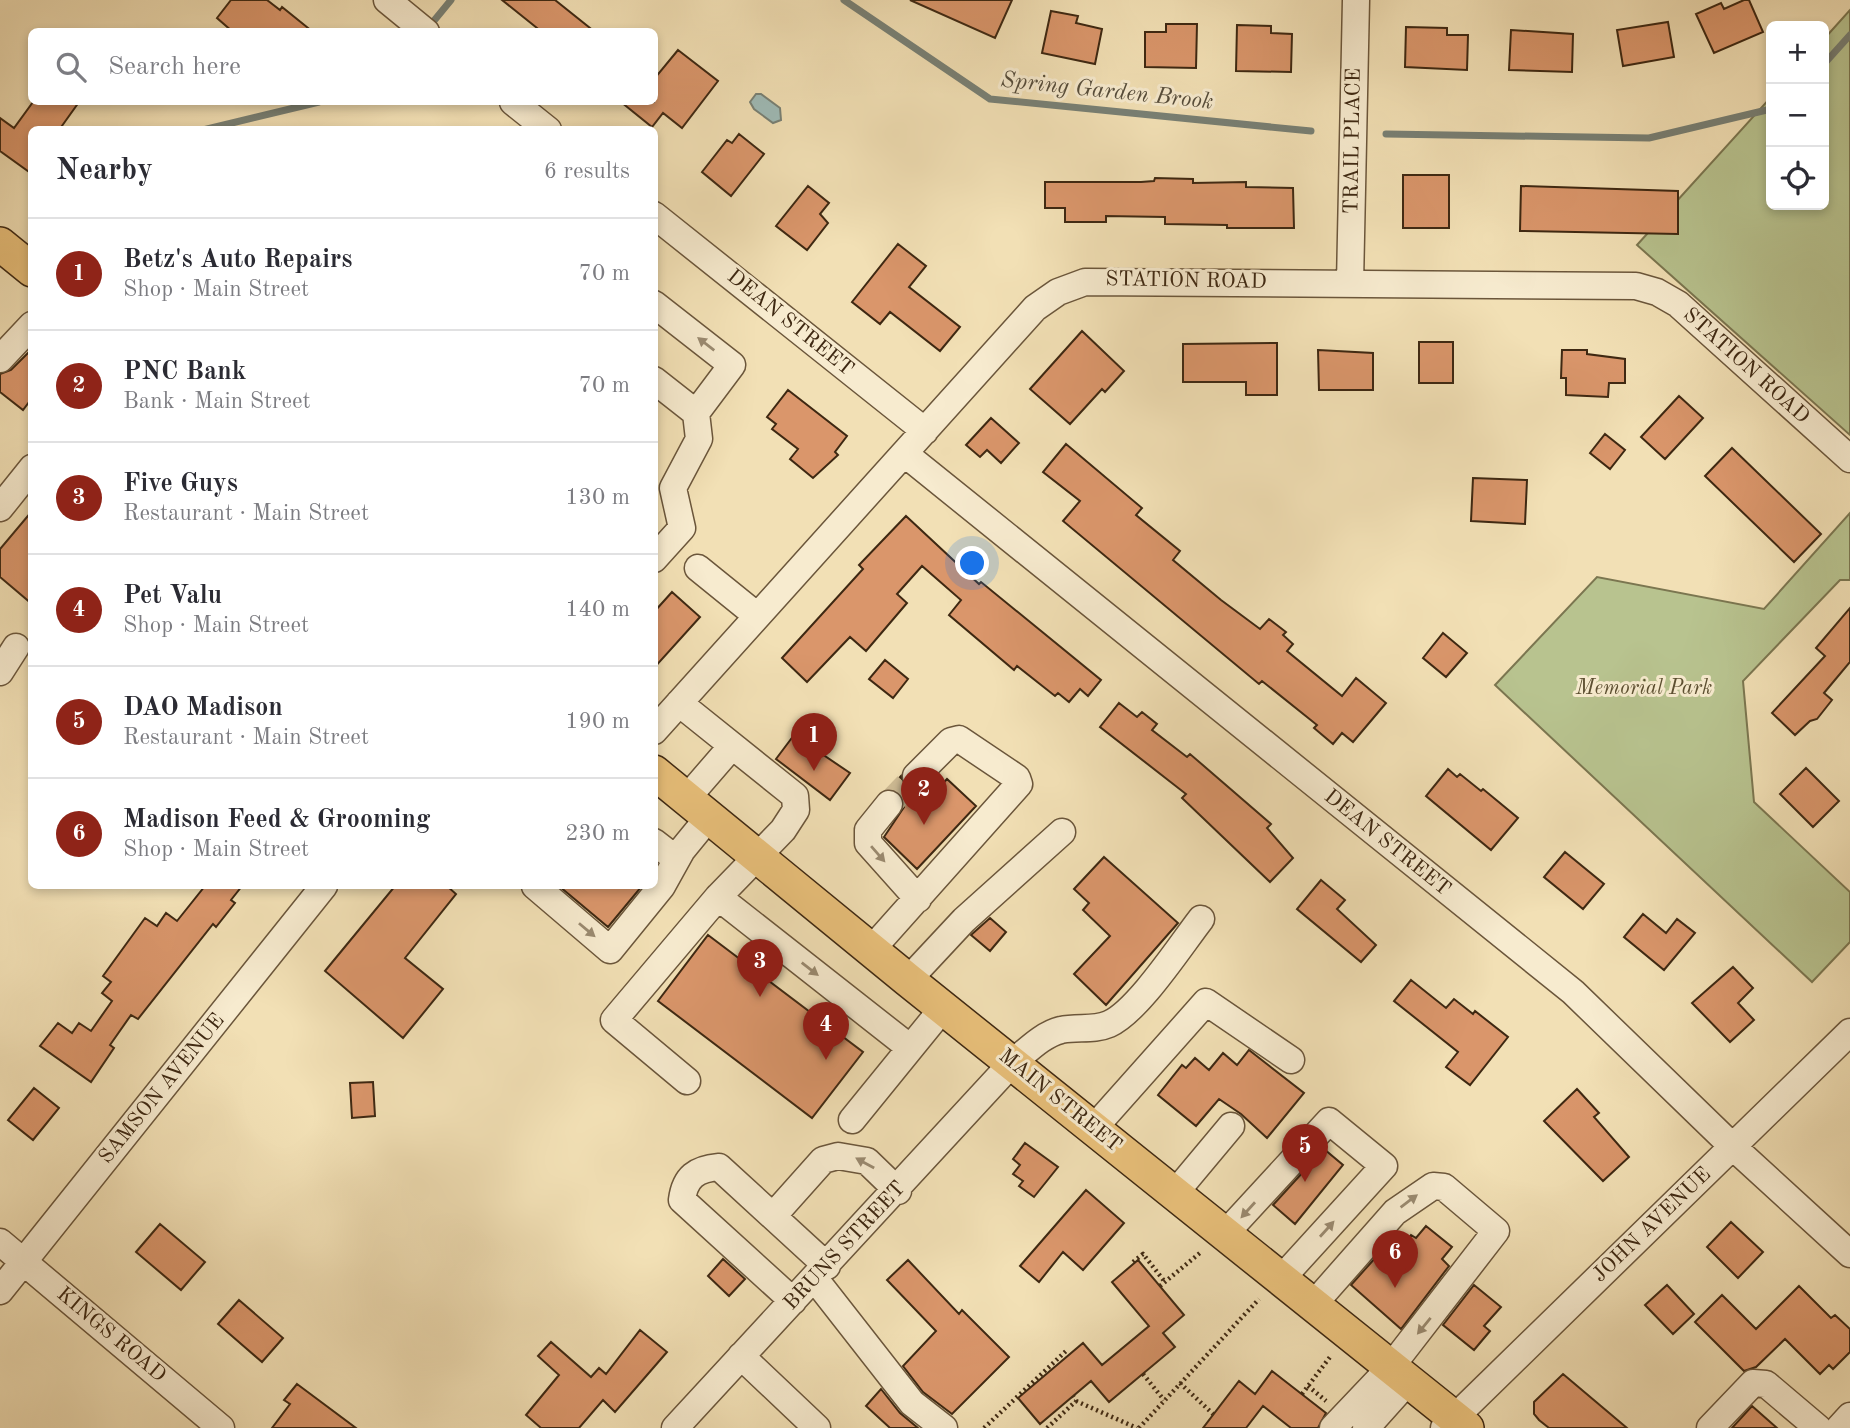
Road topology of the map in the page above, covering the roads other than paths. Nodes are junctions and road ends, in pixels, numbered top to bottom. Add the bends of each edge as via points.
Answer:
1 (387, 0) edge
2 (1356, 0) edge
3 (422, 28) edge
4 (517, 105) edge
5 (543, 126) edge
6 (658, 218) edge
7 (0, 244) edge
8 (28, 267) edge
9 (1350, 283) junction
10 (658, 307) edge
11 (28, 329) edge
12 (0, 359) edge
13 (658, 383) edge
14 (696, 413) junction
15 (925, 431) junction
16 (905, 454) junction
17 (1850, 459) edge
18 (28, 473) edge
19 (0, 508) edge
20 (658, 555) edge
21 (698, 568) dead end
22 (756, 615) junction
23 (16, 647) dead end
24 (0, 673) edge
25 (679, 703) junction
26 (658, 727) edge
27 (732, 746) junction
28 (658, 775) edge
29 (916, 776) tunnel mouth
30 (888, 804) tunnel mouth
31 (698, 808) junction
32 (1062, 832) dead end
33 (658, 845) edge
34 (758, 856) junction
35 (676, 859) junction
36 (322, 889) edge
37 (538, 889) edge
38 (718, 897) junction
39 (918, 899) junction
40 (1201, 919) dead end
41 (871, 950) junction
42 (908, 980) junction
43 (943, 1008) junction
44 (1850, 1032) edge
45 (909, 1047) junction
46 (1291, 1060) dead end
47 (1012, 1063) junction
48 (687, 1082) dead end
49 (852, 1120) dead end
50 (1231, 1126) dead end
51 (1093, 1129) junction
52 (1732, 1146) junction
53 (898, 1191) junction
54 (1175, 1194) junction
55 (773, 1216) junction
56 (0, 1242) edge
57 (1213, 1244) junction
58 (1850, 1254) edge
59 (24, 1261) junction
60 (821, 1272) junction
61 (1270, 1289) junction
62 (0, 1291) edge
63 (793, 1301) junction
64 (1313, 1306) junction
65 (741, 1356) junction
66 (1399, 1374) junction
67 (1455, 1425) edge
68 (221, 1428) edge
69 (676, 1428) edge
70 (817, 1428) edge
71 (944, 1428) edge
72 (1333, 1428) edge
73 (1367, 1428) edge
74 (1710, 1428) edge
75 (1818, 1428) edge

1 - 3 street
2 - 9 street, TRAIL PLACE
4 - 5 street
6 - 15 street, DEAN STREET
7 - 8 main road
9 - 15 street, STATION ROAD via 1085,282 1058,292 1035,308
9 - 17 street, STATION ROAD via 1636,286 1657,292 1678,304
14 -> 10 street via 732,365
11 - 12 street
13 - 14 street
14 - 20 street via 699,439 673,488 682,528
15 - 16 street, STATION ROAD
16 - 22 street, STATION ROAD
16 - 52 street, DEAN STREET via 1573,992
18 - 19 street
21 - 22 street
22 - 25 street, STATION ROAD
23 - 24 street
25 - 26 street, STATION ROAD
25 - 27 street
27 - 31 street
27 - 34 street via 797,801 783,830
28 - 31 main road, MAIN STREET
29 - 39 street via 951,741 964,740 1019,784
30 -> 39 street via 868,830 868,843
31 - 34 main road, MAIN STREET
31 - 35 street
32 - 42 street via 964,920
33 - 35 street
34 - 38 street
34 - 41 main road, MAIN STREET
37 -> 35 street via 610,950 662,886
36 - 59 street, SAMSON AVENUE
38 -> 45 street
38 - 48 street via 614,1020
39 - 41 street
40 - 47 street, BRUNS STREET via 1131,1007 1111,1023 1060,1030
41 - 42 main road, MAIN STREET
42 - 43 main road, MAIN STREET
43 - 45 street
43 - 47 main road, MAIN STREET
44 - 52 street, JOHN AVENUE
45 - 49 street
46 - 51 street via 1206,1002
47 - 51 main road, MAIN STREET
47 - 53 street, BRUNS STREET
50 - 54 street
51 - 54 main road, MAIN STREET
52 - 58 street, DEAN STREET
52 - 67 street, JOHN AVENUE
53 -> 55 street via 867,1161 852,1157 823,1160
53 - 60 street, BRUNS STREET
54 - 57 main road, MAIN STREET
55 - 60 street
55 - 63 street via 719,1167 693,1174 684,1185 681,1200
56 - 59 street, KINGS ROAD
57 - 61 main road, MAIN STREET
61 -> 57 street via 1384,1166 1329,1121
59 - 62 street, SAMSON AVENUE
59 - 68 street, KINGS ROAD
60 - 63 street, BRUNS STREET
60 - 71 street via 912,1403
61 - 64 main road, MAIN STREET
63 - 65 street, BRUNS STREET
64 - 66 main road, MAIN STREET
64 -> 66 street via 1395,1212 1433,1186 1444,1187 1496,1231
65 - 69 street, BRUNS STREET
65 - 70 street
66 - 67 main road, MAIN STREET
66 - 72 street
66 - 73 street
74 - 75 street via 1753,1383 1766,1384

